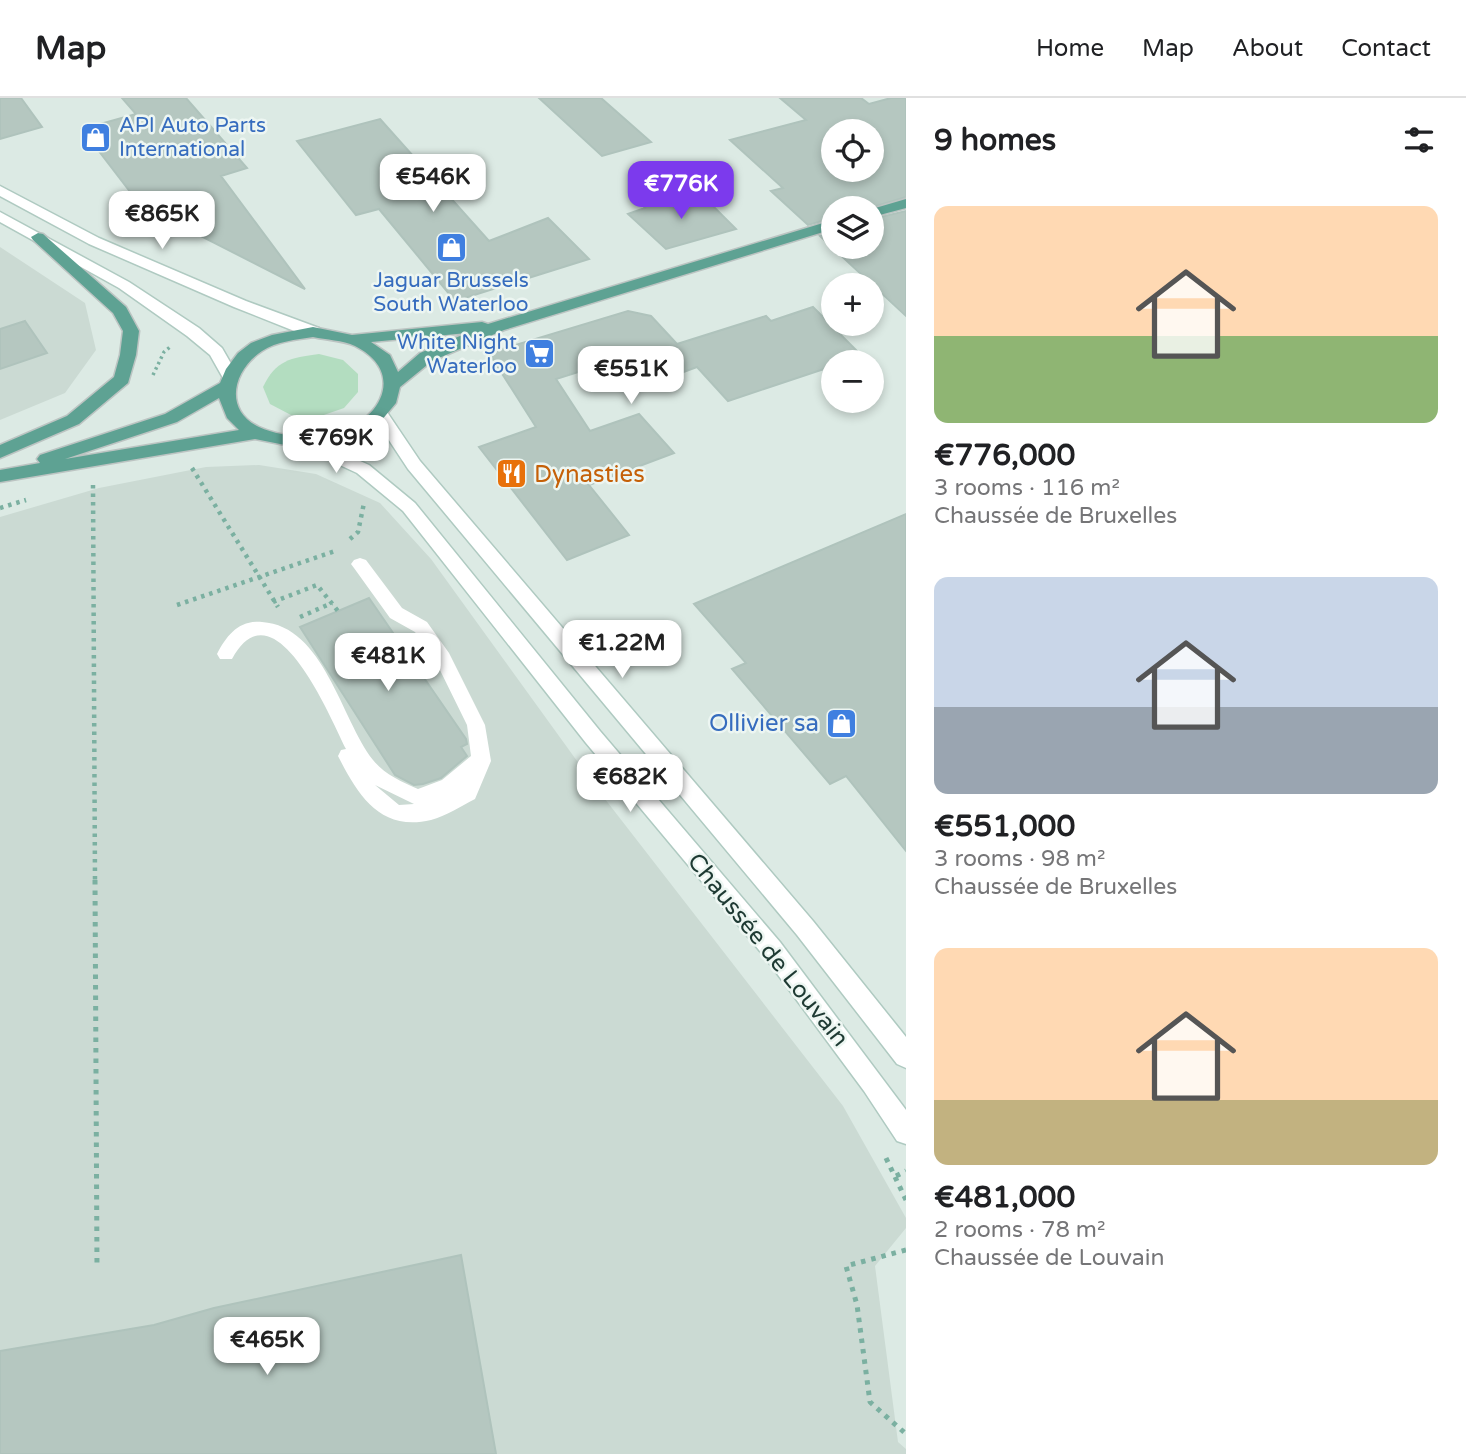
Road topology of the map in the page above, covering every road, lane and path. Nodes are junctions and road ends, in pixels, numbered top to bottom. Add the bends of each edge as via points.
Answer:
1 (0, 190) edge
2 (906, 204) edge
3 (884, 210) edge
4 (0, 216) edge
5 (821, 228) edge
6 (38, 237) junction
7 (498, 326) junction
8 (193, 332) junction
9 (313, 332) junction
10 (355, 339) junction
11 (227, 380) junction
12 (395, 383) junction
13 (381, 416) junction
14 (171, 418) junction
15 (255, 433) junction
16 (309, 444) junction
17 (184, 445) junction
18 (0, 452) edge
19 (91, 463) junction
20 (0, 476) edge
21 (366, 500) dead end
22 (360, 564) dead end
23 (260, 577) junction
24 (332, 603) dead end
25 (177, 605) dead end
26 (280, 611) dead end
27 (298, 618) dead end
28 (226, 654) dead end
29 (906, 1056) edge
30 (906, 1132) edge
31 (906, 1171) edge
32 (906, 1200) edge
33 (906, 1250) edge
34 (97, 1268) dead end
35 (906, 1434) edge

1 - 9 main road via 94,241
2 - 3 main road
4 - 6 main road
5 - 7 main road
6 - 8 main road via 124,285
6 - 18 main road via 120,310 131,331 128,355 122,379 73,420
7 - 10 main road
7 - 12 main road via 426,357
8 - 11 main road via 216,352
8 - 14 path via 164,352 150,382 149,390
9 - 10 main road
9 - 11 main road via 258,347 241,359
10 - 12 main road via 376,350
11 - 14 main road
11 - 15 main road via 227,405 237,420
12 - 13 main road
13 - 16 main road via 362,430
13 - 29 main road, Chaussée de Louvain via 414,465 805,928
14 - 20 main road
15 - 16 main road via 280,442
15 - 17 main road
16 - 30 main road, Chaussée de Louvain via 377,476 409,507 593,737 772,949
17 - 19 main road
17 - 23 path via 187,459
19 - 20 main road
19 - 34 path
21 - 23 path via 358,532 334,552
22 - 28 lane via 396,613 421,627 443,658 476,725 481,759 468,793 429,812 394,813 368,791 339,741 343,719 294,642 276,630 252,627 234,637
23 - 25 path
23 - 26 path
24 - 27 path
31 - 32 path via 896,1175
33 - 35 path via 846,1266 857,1305 870,1402

